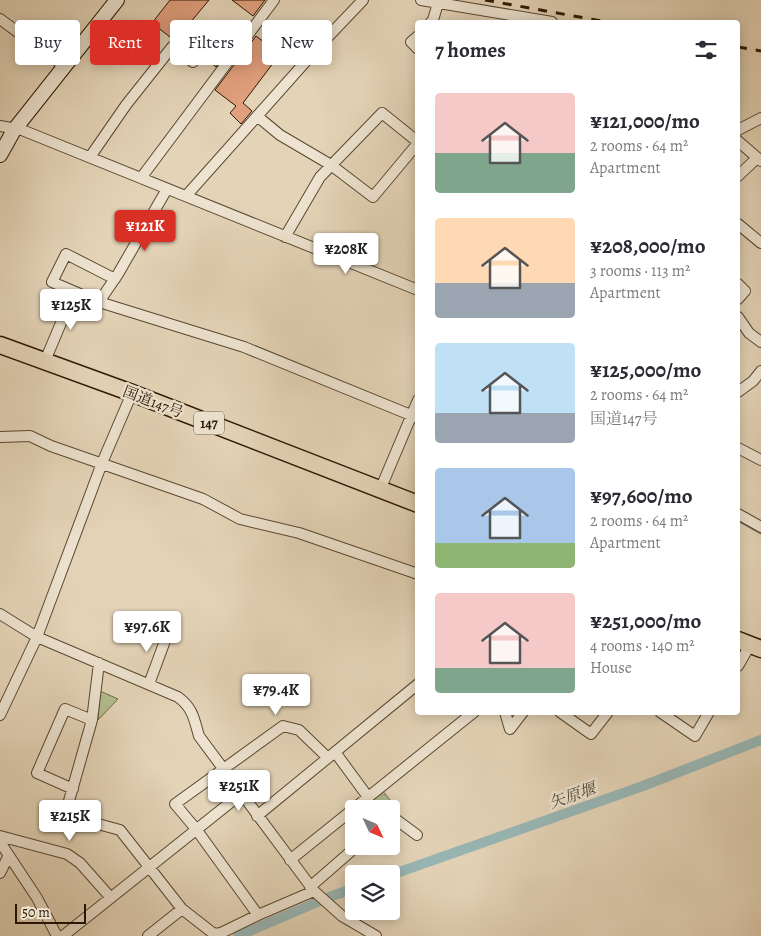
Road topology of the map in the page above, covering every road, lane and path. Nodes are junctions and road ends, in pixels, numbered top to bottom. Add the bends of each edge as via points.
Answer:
1 (117, 0) edge
2 (274, 0) edge
3 (364, 0) edge
4 (421, 0) edge
5 (438, 3) junction
6 (0, 19) edge
7 (433, 20) edge
8 (540, 20) edge
9 (170, 49) edge
10 (64, 66) junction
11 (257, 116) junction
12 (761, 118) edge
13 (0, 126) edge
14 (740, 129) edge
15 (14, 130) junction
16 (415, 140) edge
17 (740, 143) edge
18 (415, 147) edge
19 (0, 155) edge
20 (90, 157) junction
21 (759, 160) edge
22 (331, 165) junction
23 (740, 174) edge
24 (141, 178) junction
25 (167, 189) junction
26 (186, 196) junction
27 (740, 226) edge
28 (285, 237) junction
29 (761, 243) edge
30 (115, 279) junction
31 (740, 286) edge
32 (415, 289) edge
33 (74, 292) junction
34 (740, 297) edge
35 (99, 302) junction
36 (740, 319) edge
37 (761, 342) edge
38 (0, 344) edge
39 (45, 361) junction
40 (761, 371) edge
41 (740, 391) edge
42 (132, 393) junction
43 (414, 417) edge
44 (0, 437) edge
45 (740, 449) edge
46 (761, 460) edge
47 (102, 463) junction
48 (380, 490) junction
49 (415, 503) edge
50 (740, 515) edge
51 (761, 527) edge
52 (415, 573) edge
53 (0, 614) edge
54 (168, 630) dead end
55 (37, 637) junction
56 (749, 645) edge
57 (99, 662) junction
58 (740, 662) edge
59 (149, 684) junction
60 (415, 686) edge
61 (470, 715) edge
62 (506, 715) edge
63 (521, 715) edge
64 (564, 715) edge
65 (606, 715) edge
66 (664, 715) edge
67 (707, 715) edge
68 (0, 716) edge
69 (92, 720) junction
70 (331, 755) junction
71 (223, 770) junction
72 (73, 789) junction
73 (241, 794) junction
74 (368, 797) junction
75 (257, 816) junction
76 (400, 822) edge
77 (196, 829) junction
78 (417, 835) dead end
79 (0, 836) edge
80 (0, 842) edge
81 (348, 855) edge
82 (8, 857) junction
83 (290, 860) junction
84 (150, 866) junction
85 (0, 873) edge
86 (312, 889) junction
87 (111, 898) junction
88 (182, 909) junction
89 (258, 915) junction
90 (57, 936) edge
91 (63, 936) edge
92 (148, 936) edge
93 (376, 936) edge

1 - 10 main road
2 - 24 street
3 - 11 street
4 - 5 street
5 - 7 street
5 - 8 street
6 - 10 street
9 - 20 street via 126,104
10 - 15 main road
11 - 22 street via 280,135
11 - 26 street
12 - 14 street
13 - 15 street
15 - 19 main road
15 - 20 street via 22,130
16 - 22 street via 382,112
17 - 21 street
18 - 22 street via 373,197
20 - 24 street
21 - 23 street
22 - 28 street via 320,177
24 - 25 street
25 - 26 street
25 - 30 street
26 - 28 street
27 - 29 street
28 - 32 street
30 - 33 street via 66,254 52,282
30 - 35 street
31 - 34 street via 745,291
33 - 35 street
33 - 39 street
35 - 43 street via 244,347
36 - 37 street
38 - 39 highway, 国道147号 / 147
39 - 42 highway, 国道147号 / 147
40 - 41 street
42 - 47 street
42 - 48 highway, 国道147号 / 147
43 - 48 street
44 - 47 street via 30,436
45 - 46 street
47 - 52 street via 203,499 240,518 299,533
47 - 55 street
48 - 49 highway, 国道147号 / 147
50 - 51 street
53 - 55 street
54 - 59 street
55 - 57 street
55 - 68 street
56 - 58 street
57 - 59 street
57 - 69 street
59 - 71 street via 188,704 199,736
60 - 70 street
61 - 74 street
62 - 63 street via 510,730
64 - 65 street via 592,734
66 - 67 street via 695,736
69 - 72 street
69 - 72 street via 65,709 37,774
70 - 71 street via 299,730 282,726
70 - 74 street
70 - 75 street
71 - 73 street
71 - 77 street via 175,804
72 - 84 street via 66,814 120,830
73 - 75 street
73 - 77 street
74 - 83 street
75 - 83 street
76 - 78 street
77 - 84 street
77 - 89 street
79 - 87 street via 67,854 80,863
80 - 82 street
81 - 86 street
82 - 85 street
82 - 90 street via 37,898
83 - 86 street
84 - 87 street
84 - 88 street
86 - 89 street
86 - 93 street via 342,916
87 - 91 street
88 - 89 street via 214,934 221,934
88 - 92 street

